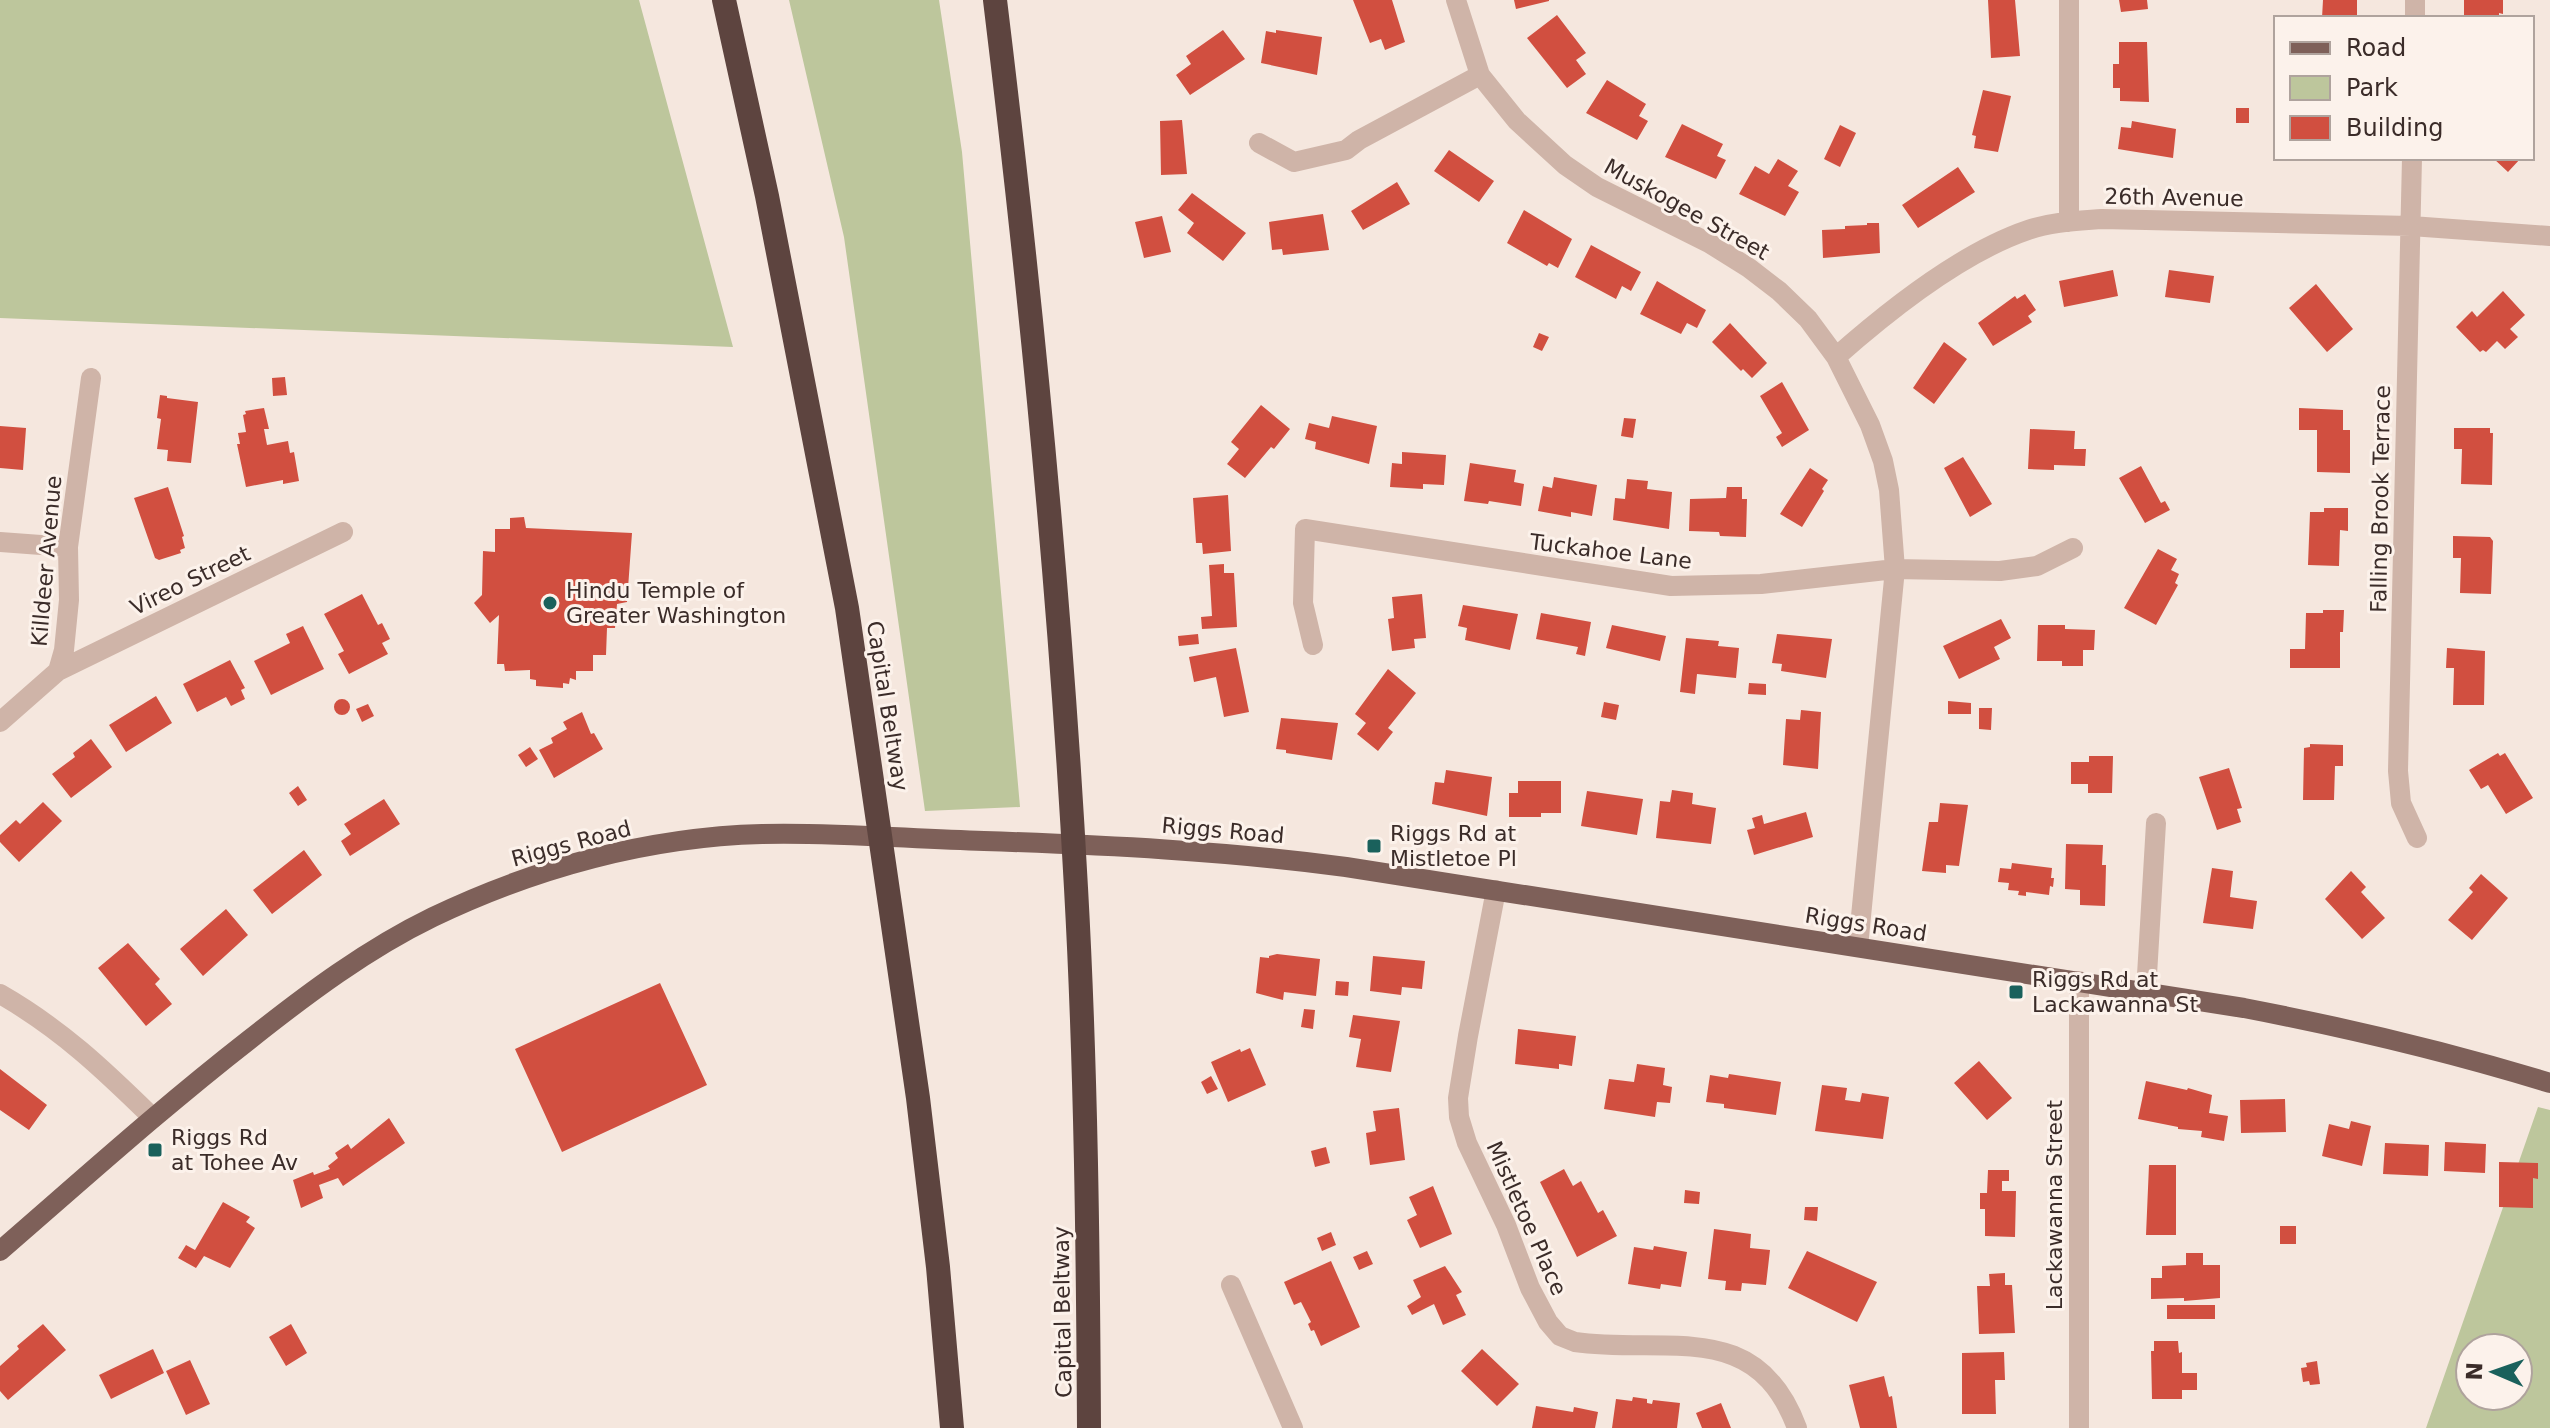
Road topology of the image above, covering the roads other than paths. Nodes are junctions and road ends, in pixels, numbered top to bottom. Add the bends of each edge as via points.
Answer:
1 (724, 0) edge
2 (995, 0) edge
3 (1456, 0) edge
4 (2069, 0) edge
5 (1480, 75) junction
6 (1259, 143) dead end
7 (2412, 160) edge
8 (2069, 222) junction
9 (2411, 226) junction
10 (2550, 236) edge
11 (1836, 357) junction
12 (91, 378) dead end
13 (343, 532) dead end
14 (0, 542) edge
15 (68, 547) junction
16 (2073, 548) dead end
17 (1895, 569) junction
18 (1313, 645) dead end
19 (58, 671) junction
20 (0, 722) edge
21 (2156, 823) dead end
22 (2417, 838) dead end
23 (1496, 890) junction
24 (1858, 947) junction
25 (2079, 981) junction
26 (2146, 992) junction
27 (0, 994) edge
28 (2550, 1083) edge
29 (153, 1118) junction
30 (0, 1251) edge
31 (1231, 1285) dead end
32 (952, 1428) edge
33 (1089, 1428) edge
34 (1293, 1428) edge
35 (1797, 1428) edge
36 (2079, 1428) edge

1 - 32 highway, Capital Beltway via 847,608 918,1098
2 - 33 highway, Capital Beltway via 1040,404 1076,890
3 - 5 street, Muskogee Street
4 - 8 street
5 - 6 street via 1346,150 1294,162
5 - 11 street, Muskogee Street via 1517,121 1565,165 1749,268 1808,319
7 - 9 street, Falling Brook Terrace
8 - 9 street, 26th Avenue
8 - 11 street, 26th Avenue via 2029,230 1978,253 1883,315
9 - 10 street, 26th Avenue
9 - 22 street, Falling Brook Terrace via 2398,771 2401,803
11 - 17 street, Muskogee Street via 1883,461
12 - 15 street, Killdeer Avenue
13 - 19 street, Vireo Street
14 - 15 street
15 - 19 street, Killdeer Avenue via 69,600
16 - 17 street, Tuckahoe Lane via 2037,566 2000,571
17 - 18 street, Tuckahoe Lane via 1761,584 1671,586 1305,529 1303,603
17 - 24 street, Muskogee Street
19 - 20 street, Killdeer Avenue
21 - 26 street
23 - 24 main road, Riggs Road
23 - 29 main road, Riggs Road via 1287,859 1135,846 763,834 654,845 544,871 431,918 311,992
23 - 35 street, Mistletoe Place via 1468,1036 1459,1117 1548,1322 1560,1336 1575,1342 1711,1349 1740,1356 1773,1381
24 - 25 main road, Riggs Road
25 - 26 main road, Riggs Road
25 - 36 street, Lackawanna Street
26 - 28 main road, Riggs Road via 2332,1025
27 - 29 street via 75,1044
29 - 30 main road, Riggs Road
31 - 34 street

